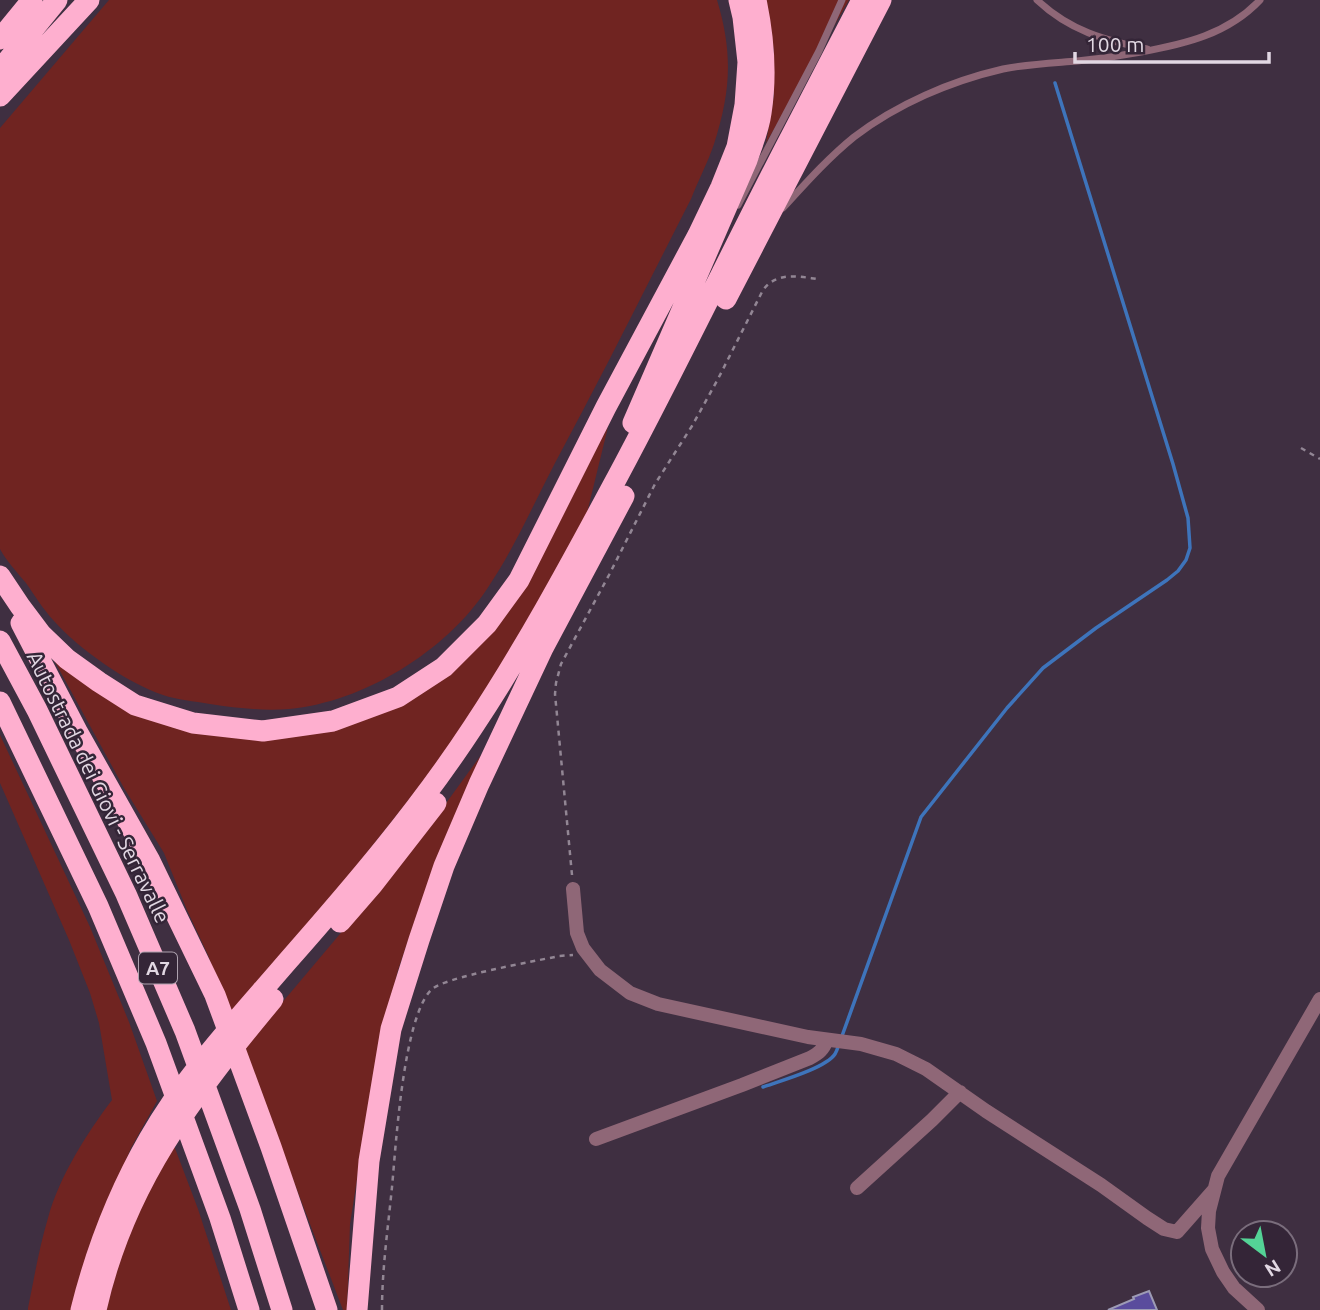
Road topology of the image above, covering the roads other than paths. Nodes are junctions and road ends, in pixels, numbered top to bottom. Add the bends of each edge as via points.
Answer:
1 (32, 0) edge
2 (57, 0) edge
3 (89, 0) edge
4 (739, 0) edge
5 (756, 0) edge
6 (842, 0) edge
7 (862, 0) edge
8 (881, 0) edge
9 (1037, 0) edge
10 (1260, 0) edge
11 (0, 39) edge
12 (1151, 50) junction
13 (0, 70) edge
14 (0, 96) edge
15 (761, 232) junction
16 (687, 299) junction
17 (588, 532) junction
18 (0, 576) edge
19 (0, 582) edge
20 (0, 641) edge
21 (543, 648) junction
22 (0, 702) edge
23 (573, 889) road end
24 (287, 973) junction
25 (1320, 999) edge
26 (827, 1040) junction
27 (960, 1092) junction
28 (596, 1139) dead end
29 (157, 1140) junction
30 (857, 1188) dead end
31 (1214, 1191) junction
32 (81, 1310) edge
33 (96, 1310) edge
34 (249, 1310) edge
35 (282, 1310) edge
36 (327, 1310) edge
37 (357, 1310) edge
38 (1258, 1310) edge

1 - 11 highway
2 - 13 highway
3 - 14 highway
4 - 18 highway via 748,62 746,105 737,147 721,187 519,580 488,624 444,667 398,697 333,721 263,731 192,723 135,705 67,659 41,634
5 - 16 highway via 766,71 761,116 747,160
6 - 16 lane
7 - 17 highway
8 - 15 highway
9 - 12 lane via 1074,27
10 - 12 lane via 1219,31
12 - 15 lane via 1004,69 934,92 853,138
15 - 21 highway
16 - 17 highway
17 - 24 highway via 471,730
19 - 36 highway via 150,861 215,995
20 - 35 highway, Autostrada dei Giovi - Serravalle / A7 via 126,894 185,1031
21 - 24 highway via 417,829 365,894
21 - 37 highway via 444,866 391,1029 369,1161
22 - 34 highway, A7 via 98,906 156,1043
23 - 26 street via 577,933 587,955 630,993
24 - 29 highway
25 - 31 street via 1218,1176
26 - 27 street via 897,1054
26 - 28 street via 810,1058
27 - 30 street
27 - 31 street via 1164,1229 1177,1232
29 - 32 highway via 127,1179 105,1229
29 - 33 highway via 119,1234
31 - 38 street via 1208,1228 1212,1249 1234,1288

